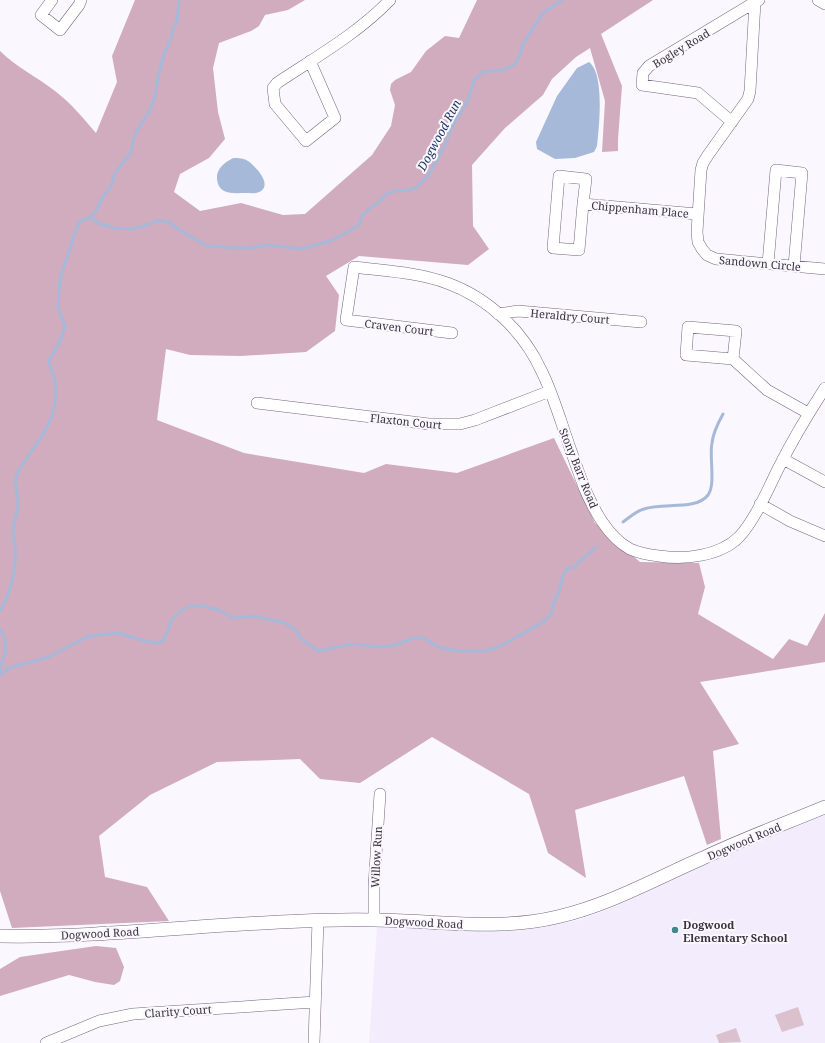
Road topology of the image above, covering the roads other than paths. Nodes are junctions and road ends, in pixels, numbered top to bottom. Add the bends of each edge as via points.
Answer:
1 (52, 0) edge
2 (81, 0) edge
3 (390, 0) edge
4 (818, 0) edge
5 (757, 1) edge
6 (825, 4) edge
7 (310, 61) junction
8 (732, 122) junction
9 (583, 204) junction
10 (697, 214) junction
11 (768, 264) junction
12 (794, 266) junction
13 (825, 269) edge
14 (498, 314) junction
15 (346, 320) joint
16 (641, 322) dead end
17 (452, 333) dead end
18 (733, 359) junction
19 (825, 388) edge
20 (550, 391) junction
21 (257, 403) dead end
22 (808, 413) junction
23 (783, 459) junction
24 (825, 482) edge
25 (760, 504) junction
26 (825, 536) edge
27 (380, 794) dead end
28 (825, 807) edge
29 (318, 920) junction
30 (374, 920) junction
31 (0, 936) edge
32 (315, 1002) junction
33 (46, 1043) edge
34 (314, 1043) edge

1 - 2 street via 41,15 60,30
3 - 7 street via 361,27
4 - 6 street
5 - 8 street, Sandown Circle via 750,91 748,99
5 - 8 street, Bogley Road via 649,66 643,73 642,85 698,93
7 - 7 street via 273,88 275,104 306,141 335,118
8 - 10 street, Sandown Circle via 703,163
9 - 9 street, Chippenham Place via 586,179 559,176 553,248 579,250
9 - 10 street, Chippenham Place
10 - 11 street, Sandown Circle via 698,242 707,255 716,259
11 - 12 street, Sandown Circle
11 - 12 street via 776,170 802,173
12 - 13 street, Sandown Circle
14 - 15 street, Stony Barr Road via 466,291 446,283 424,276 354,267
14 - 16 street, Heraldry Court via 518,311
14 - 20 street, Stony Barr Road via 526,343
15 - 17 street, Craven Court
18 - 18 street via 686,355 688,327 736,331
18 - 22 street via 767,390
19 - 22 street, Stony Barr Road
20 - 21 street, Flaxton Court via 475,420 446,425
20 - 25 street, Stony Barr Road via 592,505 608,530 630,549 670,557 707,554 739,537
22 - 23 street, Stony Barr Road
23 - 24 street
23 - 25 street, Stony Barr Road
25 - 26 street via 790,521
27 - 30 street, Willow Run
28 - 30 street, Dogwood Road via 575,913 535,921 500,924
29 - 30 street, Dogwood Road
29 - 31 street, Dogwood Road via 100,933
29 - 32 street
32 - 33 street, Clarity Court via 132,1014 100,1021
32 - 34 street

